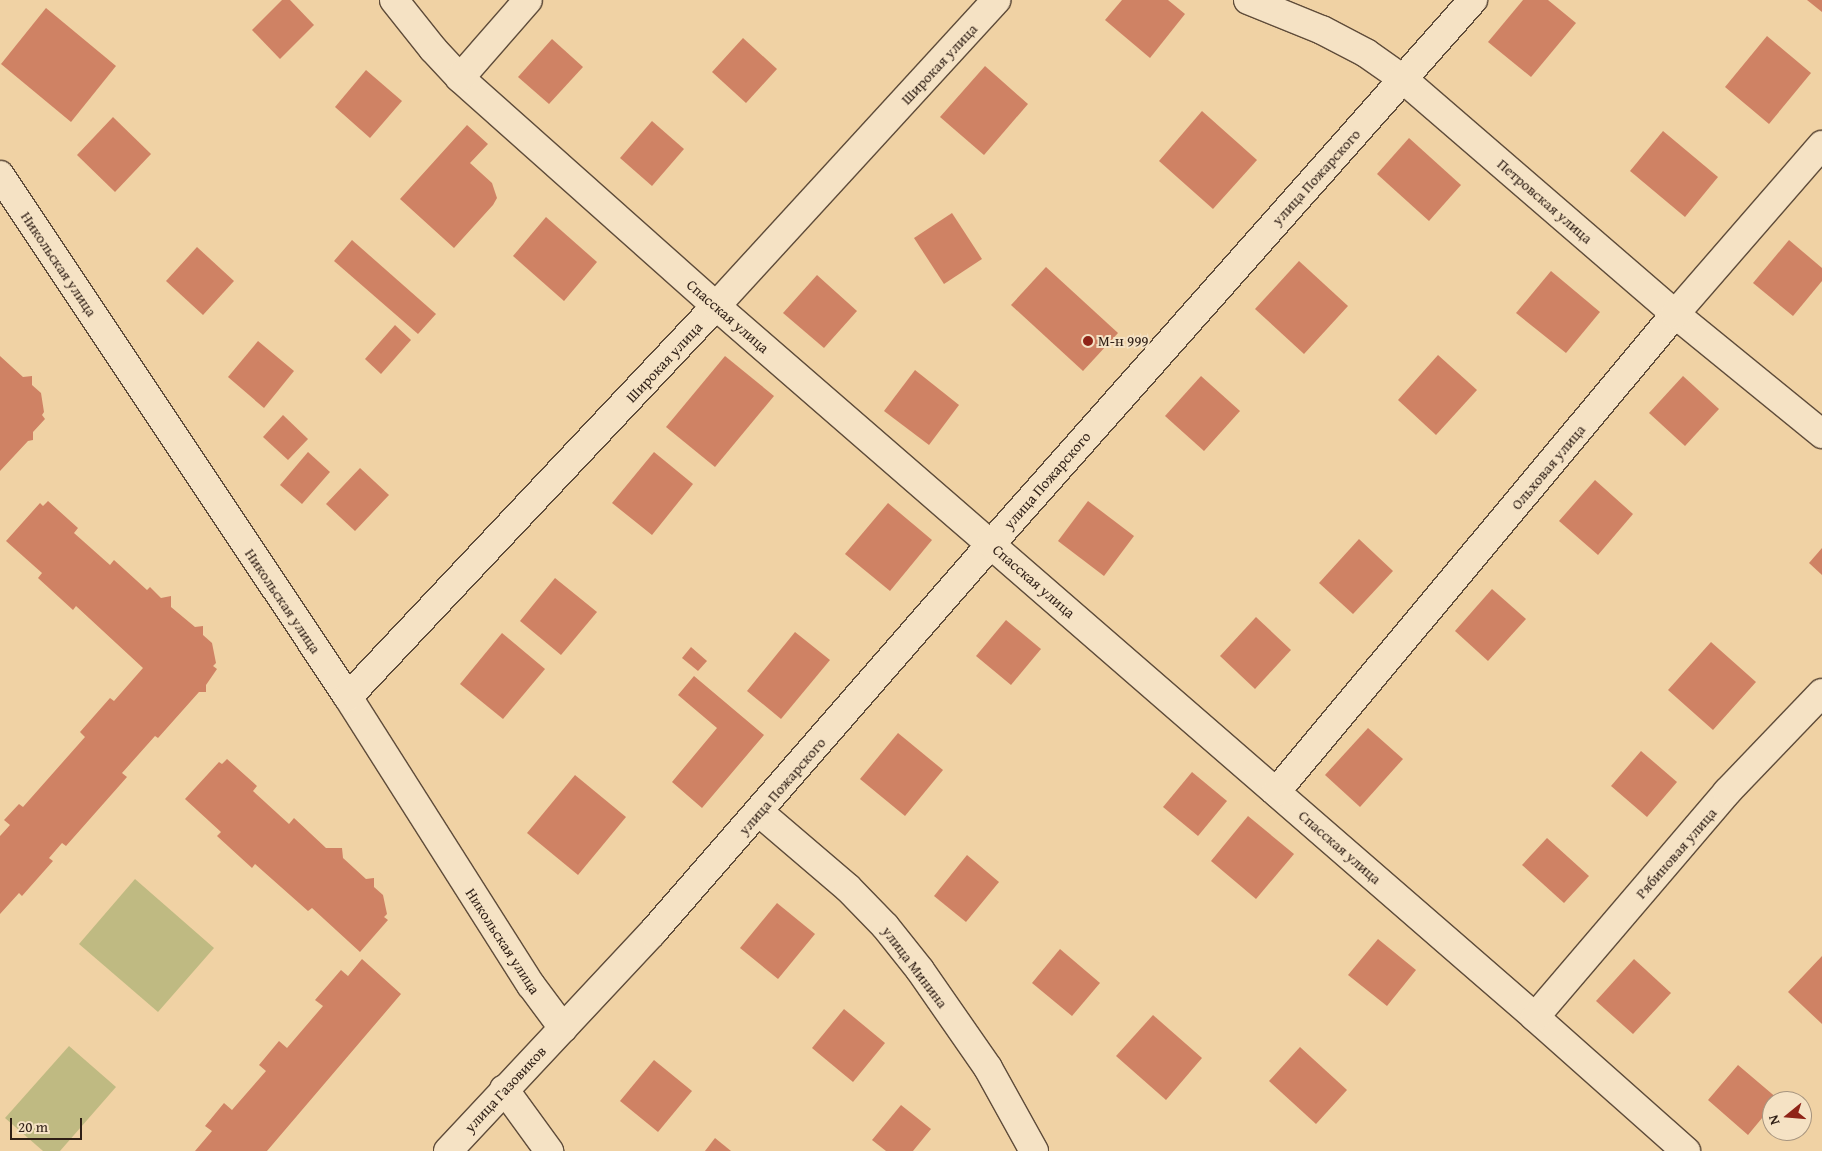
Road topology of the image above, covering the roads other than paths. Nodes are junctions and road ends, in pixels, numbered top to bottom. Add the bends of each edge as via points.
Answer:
1 (394, 0) edge
2 (528, 0) edge
3 (996, 0) edge
4 (1248, 0) edge
5 (1473, 0) edge
6 (460, 78) junction
7 (1403, 79) junction
8 (1822, 145) edge
9 (0, 176) edge
10 (716, 306) junction
11 (1675, 314) junction
12 (1822, 434) edge
13 (991, 544) junction
14 (1822, 693) edge
15 (348, 698) junction
16 (1276, 792) junction
17 (759, 812) junction
18 (1535, 1017) junction
19 (563, 1028) junction
20 (504, 1089) junction
21 (448, 1151) edge
22 (549, 1151) edge
23 (1034, 1151) edge
24 (1686, 1151) edge

1 - 6 street, Спасская улица via 433,50
2 - 6 street
3 - 10 street, Широкая улица
4 - 7 street, Петровская улица via 1322,30 1366,53
5 - 7 street, улица Пожарского
6 - 10 street, Спасская улица
7 - 11 street, Петровская улица
7 - 13 street, улица Пожарского
8 - 11 street, Ольховая улица
9 - 15 street, Никольская улица
10 - 13 street, Спасская улица
10 - 15 street, Широкая улица
11 - 12 street, Петровская улица
11 - 16 street, Ольховая улица
13 - 16 street, Спасская улица
13 - 17 street, улица Пожарского
14 - 18 street, Рябиновая улица via 1727,792
15 - 19 street, Никольская улица via 531,985
16 - 18 street, Спасская улица
17 - 19 street, улица Пожарского
17 - 23 street, улица Минина via 848,888 920,970 988,1068
18 - 24 street, Спасская улица
19 - 20 street, улица Газовиков
20 - 21 street, улица Газовиков
20 - 22 street

